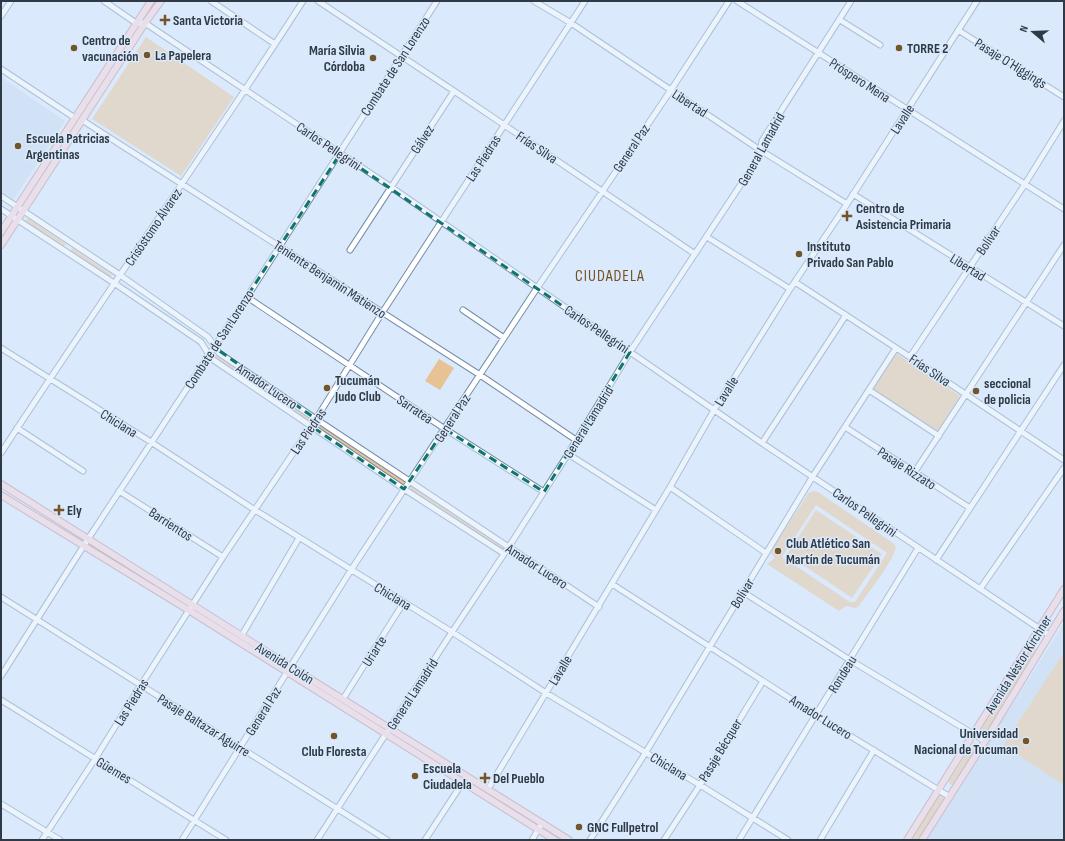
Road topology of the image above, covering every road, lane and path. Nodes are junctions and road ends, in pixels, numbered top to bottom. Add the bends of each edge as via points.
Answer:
1 (11, 1) edge
2 (104, 1) edge
3 (151, 1) edge
4 (161, 1) edge
5 (211, 1) edge
6 (303, 1) edge
7 (318, 1) edge
8 (437, 1) edge
9 (534, 1) edge
10 (586, 1) edge
11 (729, 1) edge
12 (737, 1) edge
13 (852, 1) edge
14 (977, 1) edge
15 (1, 16) edge
16 (840, 20) junction
17 (136, 23) junction
18 (145, 23) junction
19 (571, 23) junction
20 (958, 30) junction
21 (275, 44) junction
22 (880, 46) dead end
23 (818, 54) junction
24 (402, 56) junction
25 (1, 69) edge
26 (246, 90) junction
27 (671, 90) junction
28 (454, 91) junction
29 (1064, 97) edge
30 (907, 110) junction
31 (75, 118) junction
32 (82, 120) junction
33 (1064, 121) edge
34 (505, 125) junction
35 (760, 150) junction
36 (340, 154) junction
37 (182, 184) junction
38 (1025, 184) junction
39 (391, 187) junction
40 (602, 191) junction
41 (853, 194) junction
42 (1, 196) edge
43 (847, 204) junction
44 (18, 206) junction
45 (1, 209) edge
46 (1064, 209) edge
47 (23, 210) junction
48 (12, 216) junction
49 (17, 220) junction
50 (441, 222) junction
51 (1, 232) edge
52 (707, 237) junction
53 (72, 242) junction
54 (1, 245) edge
55 (1064, 245) edge
56 (279, 246) junction
57 (350, 250) dead end
58 (66, 252) junction
59 (695, 254) junction
60 (969, 268) junction
61 (120, 275) junction
62 (795, 282) junction
63 (114, 283) junction
64 (537, 288) junction
65 (790, 289) junction
66 (247, 297) junction
67 (1026, 304) junction
68 (166, 307) junction
69 (463, 310) dead end
70 (382, 313) junction
71 (160, 314) junction
72 (846, 315) junction
73 (1064, 326) edge
74 (504, 338) junction
75 (214, 347) junction
76 (1, 348) edge
77 (896, 348) junction
78 (630, 352) junction
79 (209, 355) junction
80 (910, 357) junction
81 (1064, 365) edge
82 (350, 366) junction
83 (480, 375) junction
84 (49, 380) junction
85 (869, 390) junction
86 (966, 394) junction
87 (714, 410) junction
88 (316, 419) junction
89 (311, 426) junction
90 (845, 427) junction
91 (17, 428) junction
92 (445, 429) junction
93 (1021, 430) junction
94 (939, 436) junction
95 (576, 440) junction
96 (151, 442) junction
97 (762, 443) junction
98 (1, 453) edge
99 (568, 454) junction
100 (1064, 460) edge
101 (1064, 468) edge
102 (83, 470) dead end
103 (914, 473) junction
104 (812, 476) junction
105 (410, 481) junction
106 (1, 484) edge
107 (670, 487) junction
108 (404, 489) junction
109 (119, 491) junction
110 (544, 492) junction
111 (1, 495) edge
112 (970, 508) junction
113 (255, 510) junction
114 (656, 510) junction
115 (299, 538) junction
116 (88, 539) junction
117 (83, 546) junction
118 (508, 547) junction
119 (918, 548) junction
120 (503, 553) junction
121 (766, 553) junction
122 (223, 557) junction
123 (936, 560) junction
124 (351, 570) junction
125 (612, 584) junction
126 (980, 589) junction
127 (1064, 589) edge
128 (742, 592) junction
129 (1, 597) edge
130 (404, 602) junction
131 (194, 605) junction
132 (599, 607) junction
133 (190, 611) junction
134 (1064, 611) edge
135 (36, 619) junction
136 (1040, 629) junction
137 (452, 632) junction
138 (1049, 635) junction
139 (242, 636) junction
140 (711, 646) junction
141 (850, 660) junction
142 (289, 670) junction
143 (1, 676) edge
144 (763, 681) junction
145 (141, 685) junction
146 (546, 693) junction
147 (343, 699) junction
148 (1, 700) edge
149 (816, 715) junction
150 (390, 728) junction
151 (386, 734) junction
152 (974, 734) junction
153 (985, 741) junction
154 (240, 748) junction
155 (874, 750) junction
156 (646, 752) junction
157 (95, 759) junction
158 (463, 782) junction
159 (700, 785) junction
160 (488, 789) junction
161 (938, 789) junction
162 (950, 797) junction
163 (1, 804) edge
164 (338, 808) junction
165 (753, 818) junction
166 (195, 820) junction
167 (542, 823) junction
168 (538, 830) junction
169 (47, 832) junction
170 (42, 840) edge
171 (60, 840) edge
172 (182, 840) edge
173 (226, 840) edge
174 (317, 840) edge
175 (387, 840) edge
176 (426, 840) edge
177 (532, 840) edge
178 (555, 840) edge
179 (570, 840) edge
180 (590, 840) edge
181 (664, 840) edge
182 (740, 840) edge
183 (788, 840) edge
184 (820, 840) edge
185 (907, 840) edge
186 (922, 840) edge

1 - 15 street
2 - 17 street
3 - 17 main road
4 - 18 main road
5 - 21 street
6 - 21 street, Crisóstomo Álvarez
7 - 24 street, Frías Silva
8 - 24 street, Combate de San Lorenzo
9 - 19 street, Libertad
10 - 19 street, Las Piedras
11 - 27 street, General Paz
12 - 23 street, Próspero Mena
13 - 16 street, General Lamadrid
14 - 20 street, Lavalle
16 - 22 street
16 - 23 street, General Lamadrid
17 - 18 street
17 - 31 main road
18 - 26 street, Carlos Pellegrini
18 - 32 main road
19 - 27 street, Libertad
19 - 34 street, Las Piedras
20 - 29 street, Pasaje O´Higgings
20 - 30 street, Lavalle
21 - 26 street, Crisóstomo Álvarez
23 - 30 street, Próspero Mena
23 - 35 street, General Lamadrid via 762,141
24 - 28 street, Frías Silva
24 - 36 street, Combate de San Lorenzo
25 - 31 street
26 - 36 street, Carlos Pellegrini
26 - 37 street, Crisóstomo Álvarez
27 - 35 street, Libertad
27 - 40 street, General Paz
28 - 34 street, Frías Silva
28 - 39 street, Gálvez
30 - 38 street, Próspero Mena
30 - 41 street, Lavalle
31 - 44 main road
32 - 37 street, Teniente Benjamín Matienzo
32 - 47 main road
33 - 38 street, Bolívar
34 - 40 street, Frías Silva
34 - 50 street, Las Piedras
35 - 43 street, Libertad
35 - 52 street, General Lamadrid via 759,157
36 - 39 street, Carlos Pellegrini
36 - 56 street, Combate de San Lorenzo
37 - 56 street, Teniente Benjamín Matienzo
37 - 61 street, Crisóstomo Álvarez
38 - 46 street, Próspero Mena
38 - 60 street, Bolívar
39 - 50 street, Carlos Pellegrini
39 - 57 street, Gálvez
40 - 59 street, Frías Silva
40 - 64 street, General Paz
41 - 43 street, Lavalle
41 - 60 street, Libertad
42 - 44 street, Amador Lucero
43 - 62 street, Lavalle
44 - 47 street, Amador Lucero
44 - 48 main road
45 - 48 street, Amador Lucero
47 - 49 main road
47 - 53 street, Amador Lucero
48 - 49 street, Amador Lucero
48 - 51 main road
49 - 54 main road
49 - 58 street, Amador Lucero
50 - 64 street, Carlos Pellegrini
50 - 70 street, Las Piedras
52 - 59 street, General Lamadrid
52 - 65 street
53 - 58 street
53 - 61 street, Amador Lucero
55 - 67 street
56 - 66 street, Combate de San Lorenzo
56 - 70 street, Teniente Benjamín Matienzo
58 - 63 street, Amador Lucero
59 - 78 street, General Lamadrid
60 - 67 street, Libertad
60 - 80 street, Bolívar
61 - 63 street, Crisóstomo Álvarez
61 - 68 street, Amador Lucero
62 - 65 street, Lavalle
62 - 72 street, Frías Silva
63 - 71 street, Amador Lucero
63 - 84 street, Crisóstomo Álvarez
64 - 74 street, General Paz
64 - 78 street, Carlos Pellegrini
65 - 87 street, Lavalle
66 - 75 street, Combate de San Lorenzo
66 - 82 street, Sarratea
67 - 73 street, Libertad
67 - 86 street
68 - 71 street
68 - 75 street, Amador Lucero via 208,337
69 - 74 street
70 - 82 street, Las Piedras
70 - 83 street, Teniente Benjamín Matienzo
71 - 79 street, Amador Lucero via 201,342
72 - 77 street, Frías Silva
72 - 97 street
74 - 83 street, General Paz
75 - 79 street, Combate de San Lorenzo
75 - 88 street, Amador Lucero via 219,353
76 - 84 street, Chiclana
77 - 80 street, Frías Silva
77 - 85 street, Bolívar
78 - 87 street, Carlos Pellegrini
78 - 95 street, General Lamadrid
79 - 89 street, Amador Lucero
79 - 96 street, Combate de San Lorenzo
80 - 86 street, Frías Silva
81 - 93 street
82 - 88 street, Las Piedras
82 - 92 street, Sarratea
83 - 92 street, General Paz
83 - 95 street, Teniente Benjamín Matienzo
84 - 91 street, Crisóstomo Álvarez
84 - 96 street, Chiclana
85 - 90 street, Bolívar
85 - 94 street
86 - 93 street, Frías Silva
86 - 94 street
87 - 97 street, Carlos Pellegrini
87 - 107 street, Lavalle
88 - 89 street, Las Piedras
88 - 105 street, Amador Lucero
89 - 108 street, Amador Lucero
89 - 113 street, Las Piedras
90 - 103 street, Pasaje Rizzato
90 - 104 street, Bolívar
91 - 98 street, Crisóstomo Álvarez
91 - 102 street
92 - 105 street, General Paz
92 - 110 street, Sarratea
93 - 100 street, Frías Silva
93 - 112 street
94 - 103 street
95 - 99 street, General Lamadrid
96 - 109 street, Combate de San Lorenzo
96 - 113 street, Chiclana
97 - 104 street, Carlos Pellegrini
99 - 110 street, General Lamadrid
99 - 114 street
101 - 126 street
103 - 112 street, Pasaje Rizzato
104 - 119 street, Carlos Pellegrini
104 - 121 street, Bolívar
105 - 108 street, General Paz
105 - 118 street, Amador Lucero
106 - 116 main road, Avenida Colón
107 - 114 street, Lavalle
107 - 121 street
108 - 120 street, Amador Lucero
108 - 124 street, General Paz
109 - 116 street, Combate de San Lorenzo
109 - 122 street, Barrientos
110 - 118 street, General Lamadrid
111 - 117 main road, Avenida Colón
112 - 123 street
113 - 115 street, Chiclana
113 - 122 street, Las Piedras
114 - 125 street, Lavalle
115 - 124 street, Chiclana
115 - 139 street
116 - 117 street, Combate de San Lorenzo
116 - 131 main road, Avenida Colón
117 - 133 main road, Avenida Colón
117 - 135 street, Combate de San Lorenzo
118 - 120 street, General Lamadrid
118 - 132 street, Amador Lucero
119 - 123 street, Carlos Pellegrini
119 - 141 street, Rondeau
120 - 137 street, General Lamadrid
121 - 128 street, Bolívar
122 - 131 street, Las Piedras
123 - 126 street, Carlos Pellegrini
124 - 130 street, Chiclana
124 - 142 street, General Paz
125 - 132 street, Lavalle
125 - 140 street, Amador Lucero
126 - 136 street, Carlos Pellegrini
127 - 136 main road, Avenida Néstor Kirchner
128 - 140 street, Bolívar
128 - 141 street
129 - 135 street, Pasaje Baltazar Aguirre
130 - 137 street, Chiclana
130 - 147 street, Uriarte
131 - 133 street, Las Piedras
131 - 139 main road, Avenida Colón
132 - 146 street, Lavalle
133 - 142 main road, Avenida Colón
133 - 145 street, Las Piedras
134 - 138 main road, Avenida Néstor Kirchner
135 - 143 street, Combate de San Lorenzo
135 - 145 street, Pasaje Baltazar Aguirre
136 - 138 street, Carlos Pellegrini
136 - 152 main road, Avenida Néstor Kirchner
137 - 146 street, Chiclana
137 - 150 street, General Lamadrid
138 - 153 main road, Avenida Néstor Kirchner
139 - 142 main road, Avenida Colón
140 - 144 street, Amador Lucero
140 - 156 street, Bolívar
141 - 149 street, Rondeau
141 - 152 street
142 - 147 main road, Avenida Colón
142 - 151 main road, Avenida Colón
142 - 154 street, General Paz
144 - 149 street, Amador Lucero
144 - 159 street, Pasaje Bécquer
145 - 154 street, Pasaje Baltazar Aguirre
145 - 157 street, Las Piedras
146 - 156 street, Chiclana
146 - 160 street, Lavalle
147 - 150 main road, Avenida Colón
148 - 157 street, Güemes
149 - 155 street, Amador Lucero
149 - 165 street, Rondeau
150 - 151 street, General Lamadrid
150 - 160 main road, Avenida Colón
151 - 158 main road, Avenida Colón
151 - 164 street, General Lamadrid
152 - 153 street
152 - 161 main road, Avenida Néstor Kirchner
153 - 162 main road, Avenida Néstor Kirchner
154 - 164 street, Pasaje Baltazar Aguirre
154 - 166 street, General Paz
155 - 161 street, Amador Lucero
155 - 184 street
156 - 159 street, Chiclana
156 - 180 street, Bolívar
157 - 166 street, Güemes
157 - 169 street, Las Piedras
158 - 168 main road, Avenida Colón
158 - 176 street
159 - 165 street, Chiclana
159 - 181 street, Pasaje Bécquer
160 - 167 main road, Avenida Colón
161 - 162 street, Amador Lucero
161 - 185 main road, Avenida Néstor Kirchner
162 - 186 main road, Avenida Néstor Kirchner
163 - 169 street
164 - 174 street, General Lamadrid
164 - 175 street, Pasaje Baltazar Aguirre
165 - 182 street, Rondeau
165 - 183 street, Chiclana
166 - 172 street, General Paz
166 - 173 street, Güemes
167 - 168 street
167 - 179 main road, Avenida Colón
168 - 177 street
168 - 178 main road, Avenida Colón
169 - 170 street, Las Piedras
169 - 171 street

